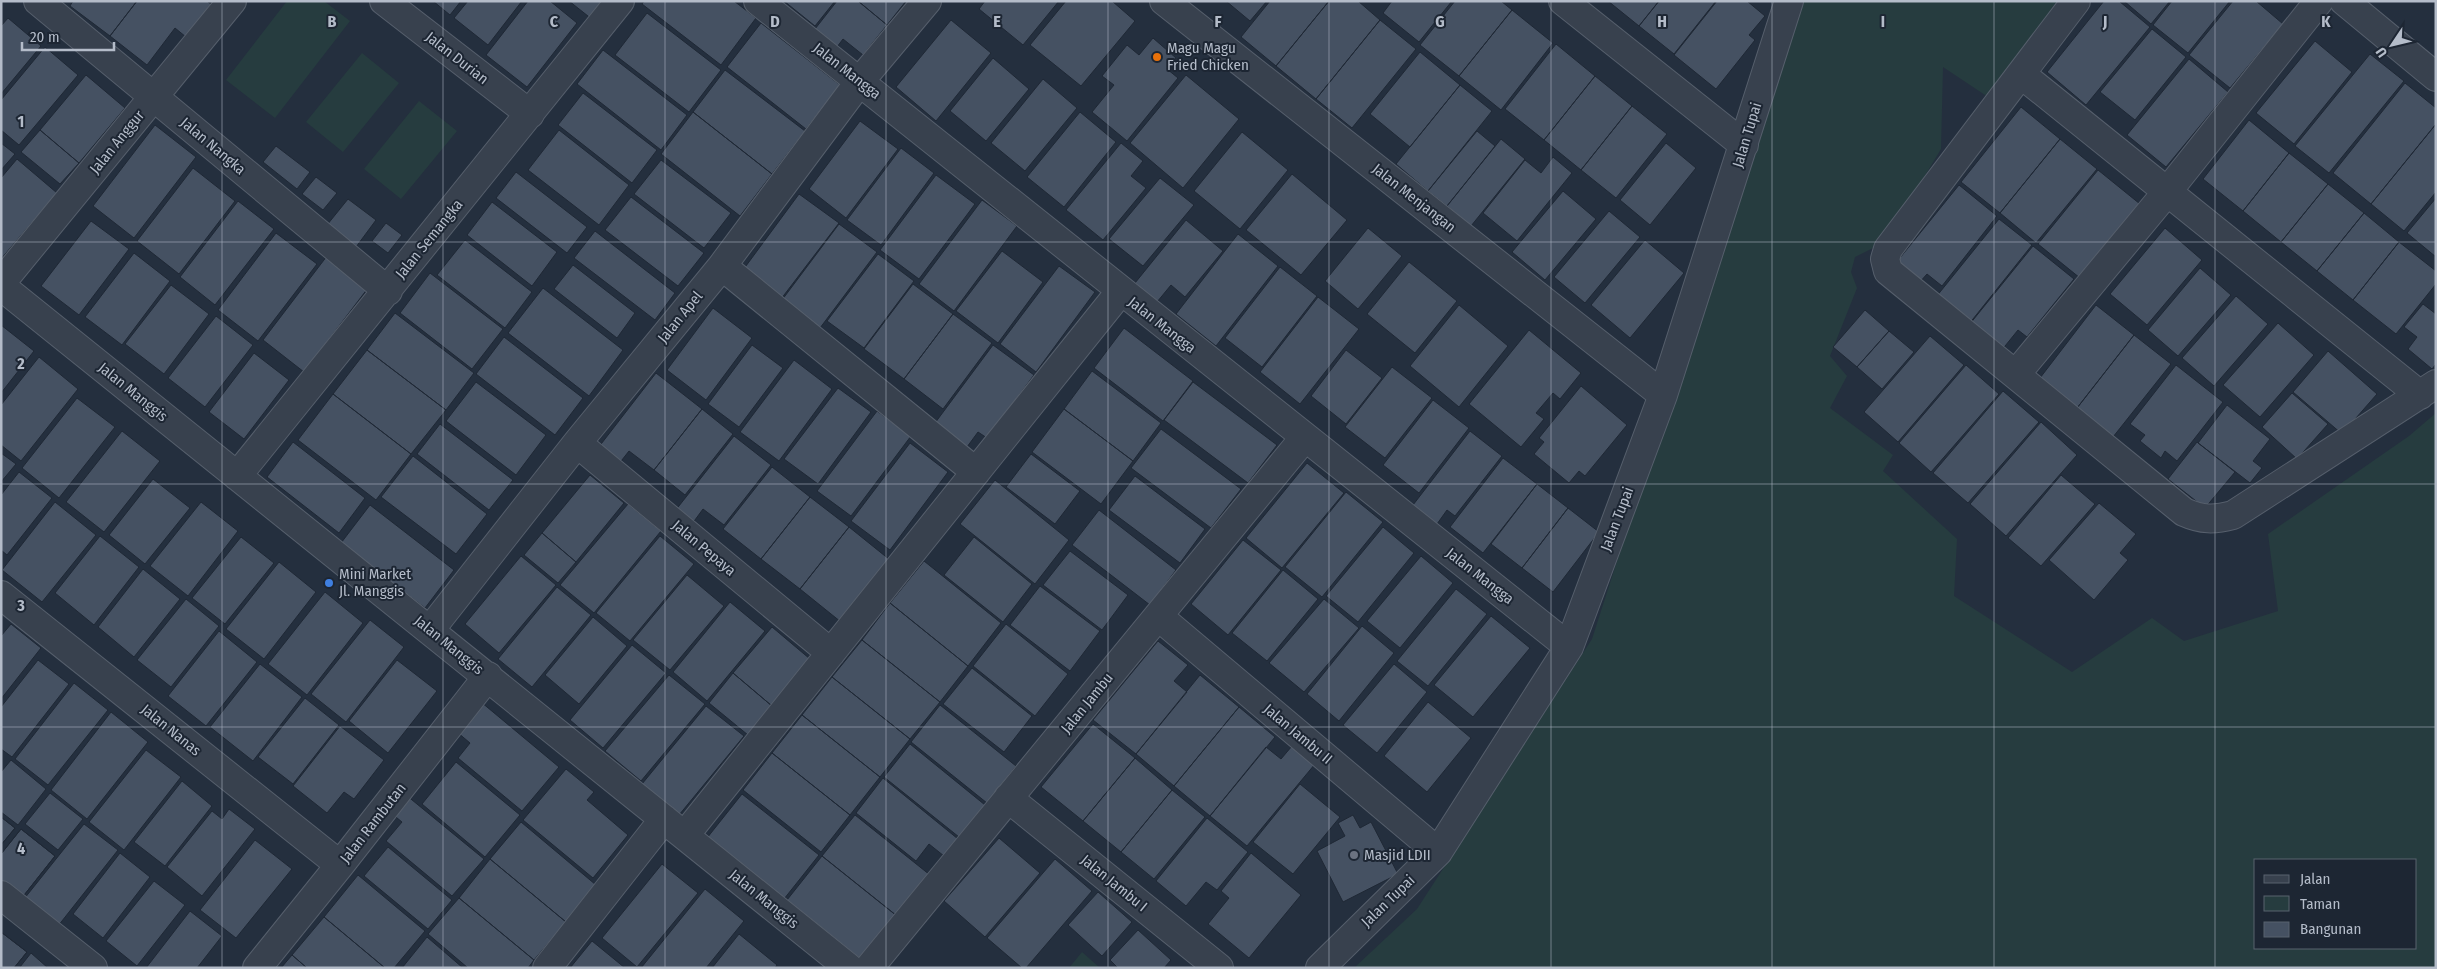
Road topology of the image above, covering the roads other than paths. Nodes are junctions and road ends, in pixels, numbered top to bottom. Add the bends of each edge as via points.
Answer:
1 (38, 1) edge
2 (232, 1) edge
3 (384, 1) edge
4 (620, 1) edge
5 (758, 1) edge
6 (927, 1) edge
7 (1164, 1) edge
8 (1563, 1) edge
9 (1789, 1) edge
10 (2076, 1) edge
11 (2319, 1) edge
12 (2344, 1) edge
13 (2021, 74) junction
14 (2436, 77) edge
15 (860, 81) junction
16 (154, 97) junction
17 (530, 114) junction
18 (1744, 145) junction
19 (2167, 192) junction
20 (722, 266) junction
21 (1, 284) edge
22 (388, 291) junction
23 (1120, 292) junction
24 (2016, 374) junction
25 (2428, 390) edge
26 (1663, 395) junction
27 (1305, 437) junction
28 (577, 443) junction
29 (976, 472) junction
30 (237, 476) junction
31 (1, 595) edge
32 (1158, 616) junction
33 (430, 630) junction
34 (1569, 647) junction
35 (831, 653) junction
36 (488, 676) junction
37 (1008, 798) junction
38 (674, 828) junction
39 (1438, 852) junction
40 (340, 865) junction
41 (1, 894) edge
42 (93, 968) edge
43 (257, 968) edge
44 (547, 968) edge
45 (849, 968) edge
46 (869, 968) edge
47 (1219, 968) edge
48 (1320, 968) edge

1 - 16 street, Jalan Nangka
2 - 16 street, Jalan Anggur
3 - 17 street, Jalan Durian
4 - 17 street, Jalan Semangka
5 - 15 street, Jalan Mangga
6 - 15 street, Jalan Apel
7 - 26 street, Jalan Menjangan
8 - 18 street
9 - 18 street, Jalan Tupai
10 - 13 street
11 - 19 street
12 - 14 street
13 - 19 street
13 - 24 street via 1888,249 1885,260 1888,271
15 - 20 street, Jalan Apel
15 - 23 street, Jalan Mangga
16 - 21 street, Jalan Anggur
16 - 22 street, Jalan Nangka
17 - 22 street, Jalan Semangka
18 - 26 street, Jalan Tupai
19 - 24 street
19 - 25 street
20 - 28 street, Jalan Apel
20 - 29 street
21 - 30 street, Jalan Manggis
22 - 30 street, Jalan Semangka
23 - 27 street, Jalan Mangga
23 - 29 street
24 - 25 street via 2184,512 2216,520 2248,507
26 - 34 street, Jalan Tupai
27 - 32 street, Jalan Jambu
27 - 34 street, Jalan Mangga
28 - 33 street, Jalan Apel
28 - 35 street, Jalan Pepaya
29 - 35 street
30 - 33 street, Jalan Manggis
31 - 40 street, Jalan Nanas
32 - 37 street, Jalan Jambu
32 - 39 street, Jalan Jambu II
33 - 36 street, Jalan Manggis
34 - 39 street, Jalan Tupai
35 - 38 street
36 - 38 street, Jalan Manggis
36 - 40 street, Jalan Rambutan
37 - 46 street, Jalan Jambu
37 - 47 street, Jalan Jambu I
38 - 44 street
38 - 45 street, Jalan Manggis
39 - 48 street, Jalan Tupai
40 - 43 street, Jalan Rambutan
41 - 42 street

